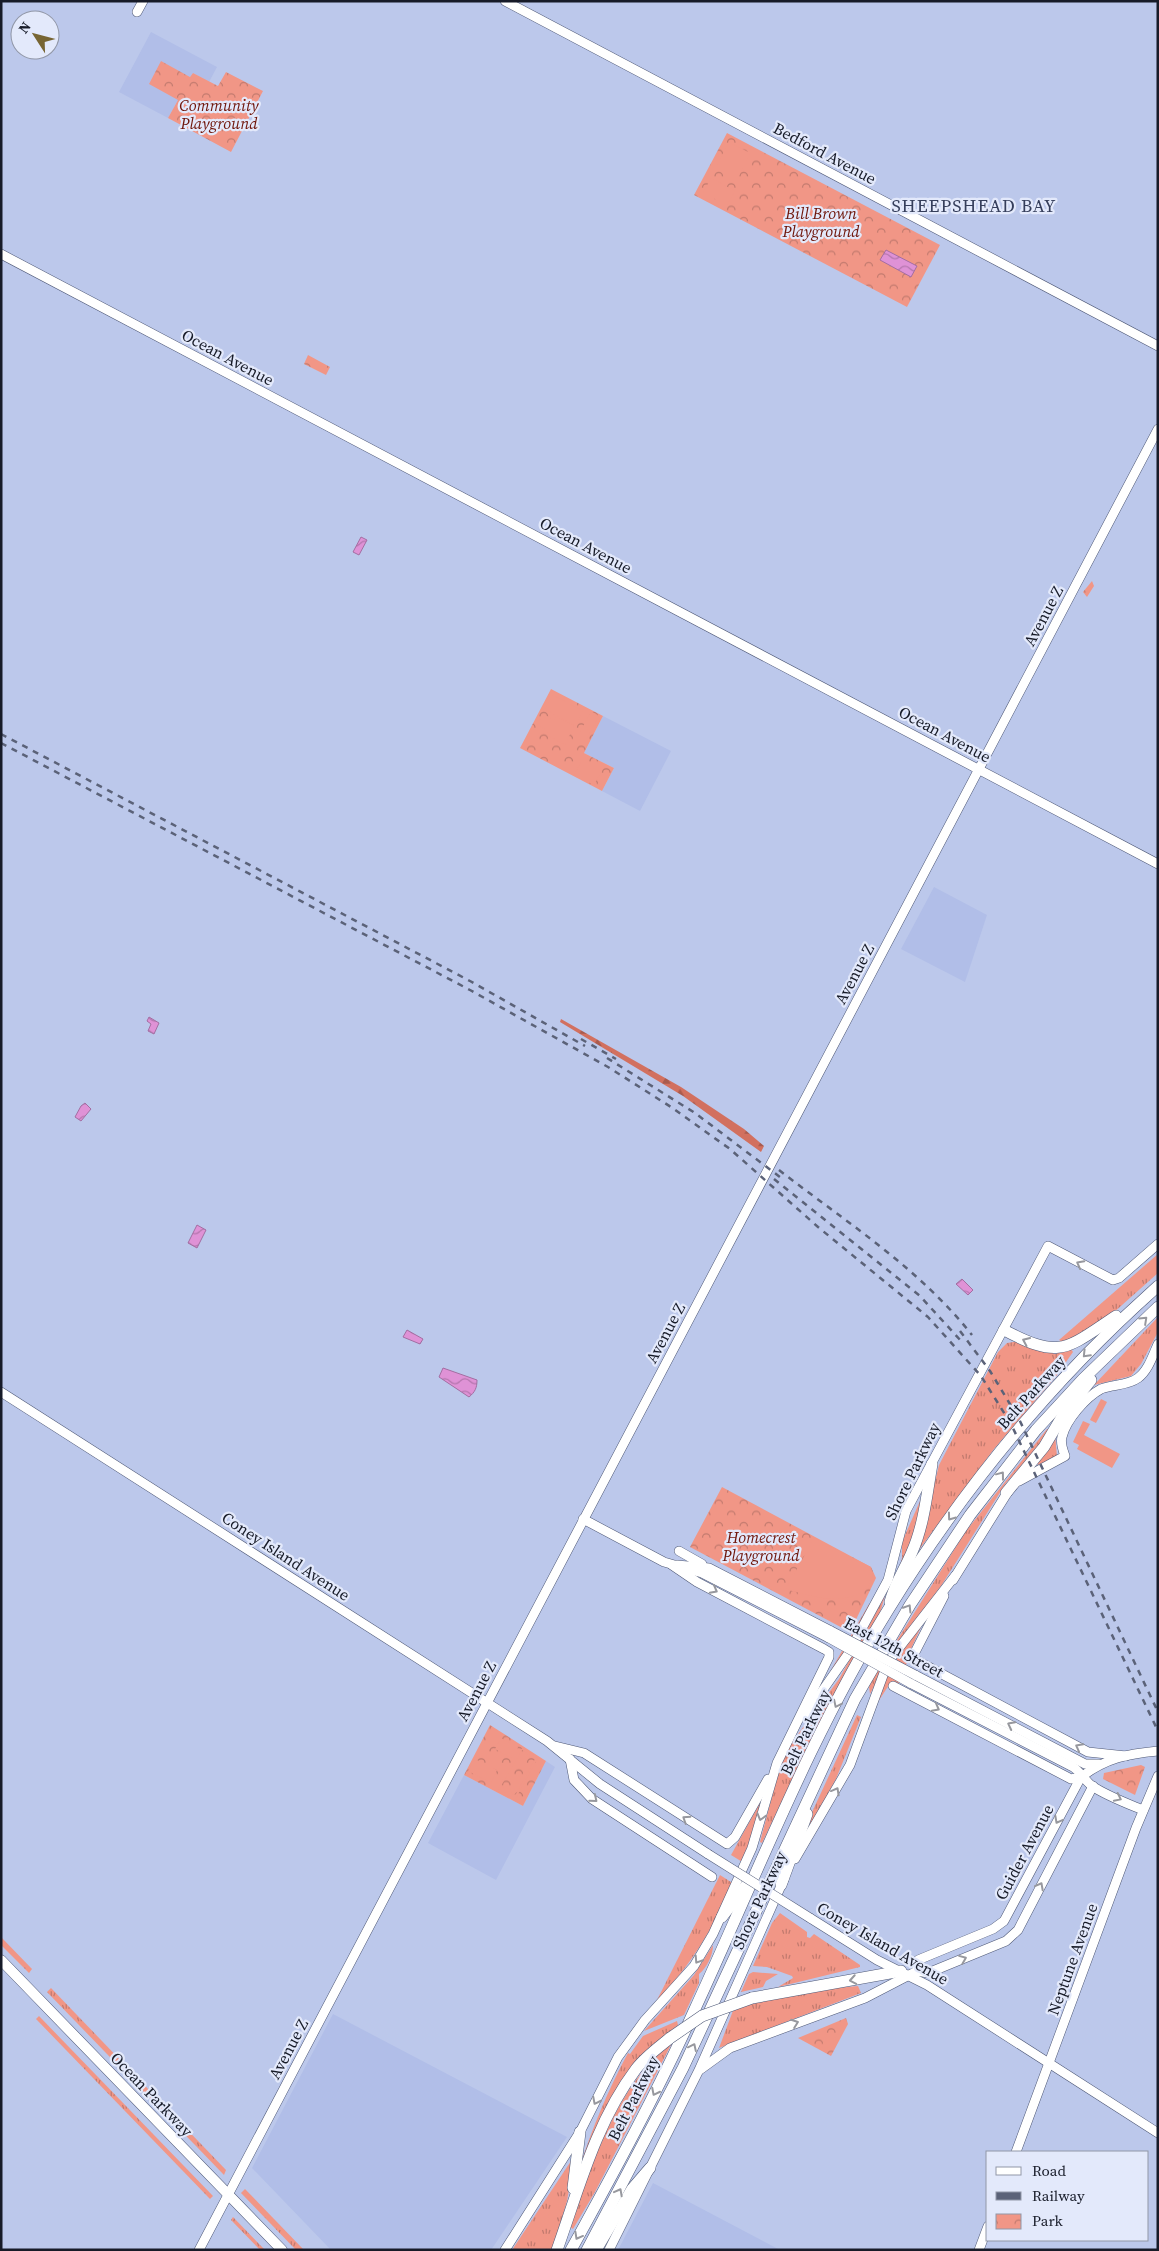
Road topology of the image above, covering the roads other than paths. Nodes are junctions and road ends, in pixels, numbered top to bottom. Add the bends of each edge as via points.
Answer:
1 (143, 1) edge
2 (505, 1) edge
3 (137, 12) dead end
4 (1, 254) edge
5 (1158, 346) edge
6 (1158, 429) edge
7 (979, 769) junction
8 (1158, 864) edge
9 (1158, 1244) edge
10 (1158, 1286) edge
11 (1147, 1296) junction
12 (1158, 1307) edge
13 (1004, 1330) junction
14 (1120, 1342) junction
15 (1158, 1344) edge
16 (1, 1392) edge
17 (1063, 1415) junction
18 (1061, 1438) junction
19 (932, 1464) junction
20 (1006, 1493) junction
21 (584, 1519) junction
22 (679, 1551) dead end
23 (672, 1565) junction
24 (709, 1568) junction
25 (955, 1576) junction
26 (887, 1612) junction
27 (830, 1634) junction
28 (829, 1657) joint
29 (912, 1658) joint
30 (912, 1679) junction
31 (893, 1686) dead end
32 (487, 1702) junction
33 (794, 1730) junction
34 (553, 1745) junction
35 (1158, 1751) edge
36 (1126, 1756) junction
37 (570, 1759) junction
38 (1099, 1764) junction
39 (821, 1768) junction
40 (774, 1771) junction
41 (1158, 1776) edge
42 (1081, 1777) junction
43 (1093, 1786) junction
44 (1143, 1810) junction
45 (727, 1844) joint
46 (755, 1875) junction
47 (712, 1877) dead end
48 (781, 1885) junction
49 (722, 1917) junction
50 (1, 1960) edge
51 (909, 1972) junction
52 (1049, 2062) junction
53 (699, 2070) junction
54 (580, 2132) junction
55 (1158, 2133) edge
56 (1016, 2151) edge
57 (650, 2168) junction
58 (228, 2194) junction
59 (571, 2208) junction
60 (986, 2231) edge
61 (199, 2250) edge
62 (282, 2250) edge
63 (505, 2250) edge
64 (557, 2250) edge
65 (571, 2250) edge
66 (587, 2250) edge
67 (596, 2250) edge
68 (609, 2250) edge
69 (979, 2250) edge

1 - 3 main road
2 - 5 main road, Bedford Avenue
4 - 7 main road, Ocean Avenue
6 - 7 main road, Avenue Z
7 - 8 main road, Ocean Avenue
7 - 21 main road, Avenue Z
9 -> 13 main road, Shore Parkway via 1113,1280 1048,1246
10 - 11 highway, Belt Parkway
11 -> 13 highway via 1071,1345 1038,1347
11 -> 26 highway, Belt Parkway via 1062,1379 1012,1436 951,1516
14 -> 12 highway, Belt Parkway
13 - 19 main road, Shore Parkway
14 - 17 highway
39 -> 14 highway, Belt Parkway via 886,1645 970,1515 1036,1430
15 - 18 main road, Shore Parkway via 1140,1377 1090,1396
16 - 32 main road, Coney Island Avenue
17 - 18 highway via 1058,1431
17 - 20 highway via 1044,1447
18 - 20 main road, Shore Parkway via 1065,1456 1020,1480
19 - 26 highway via 921,1528 895,1584
19 - 33 main road, Shore Parkway via 906,1511 888,1580 848,1654
20 - 25 main road, Shore Parkway
21 - 23 main road, East 12th Street
21 - 32 main road, Avenue Z
22 - 24 main road
23 - 24 main road, East 12th Street
23 - 27 main road, East 12th Street via 702,1573
23 -> 28 main road, East 12th Street via 697,1582 824,1648
24 - 27 main road, East 12th Street
25 - 29 main road, Shore Parkway
48 -> 25 main road, Shore Parkway via 850,1765 888,1662
26 -> 46 highway, Belt Parkway via 840,1697
27 - 30 main road, East 12th Street, bridge
28 - 33 main road, Shore Parkway
36 -> 29 main road, East 12th Street via 1088,1752
38 -> 30 main road, East 12th Street via 1085,1764
30 - 42 main road, East 12th Street via 1073,1766
31 -> 42 main road, East 12th Street via 1071,1779
32 - 34 main road, Coney Island Avenue
32 - 58 main road, Avenue Z
33 - 40 main road, Shore Parkway
34 - 37 main road, Coney Island Avenue
45 -> 34 main road, Coney Island Avenue via 584,1753
35 - 36 main road, Guider Avenue
36 - 38 main road, Guider Avenue
37 -> 47 main road via 574,1780 592,1799
37 - 51 main road, Coney Island Avenue, bridge via 600,1784 708,1854 877,1960
38 - 42 main road, Guider Avenue
39 - 48 highway
66 -> 39 highway, Belt Parkway via 702,2028
40 - 45 main road, Shore Parkway via 735,1837
40 -> 49 main road, Shore Parkway via 752,1848
41 - 44 main road, Neptune Avenue
42 - 43 main road, East 12th Street
42 -> 51 main road, Guider Avenue via 1004,1921 993,1929 918,1960
43 -> 44 main road, East 12th Street
51 -> 43 main road, Guider Avenue via 928,1973 994,1947 1018,1930
44 - 52 main road, Neptune Avenue
46 - 49 highway
46 -> 65 highway, Belt Parkway via 684,2033
48 - 53 main road, Shore Parkway
49 -> 54 main road, Shore Parkway via 694,1966 645,2020 618,2057
50 - 58 main road, Ocean Parkway
51 - 52 main road, Coney Island Avenue
53 -> 51 main road, Guider Avenue via 730,2048 866,1998
51 -> 59 highway, bridge via 752,1998 702,2016 670,2038 637,2067 618,2096 593,2146
52 - 55 main road, Coney Island Avenue
52 - 56 main road, Neptune Avenue
53 - 57 main road, Shore Parkway
54 - 59 highway
54 - 63 main road, Shore Parkway
57 - 67 highway via 632,2189
57 - 68 main road, Shore Parkway
58 - 61 main road, Avenue Z
58 - 62 main road, Ocean Parkway
59 - 64 highway
60 - 69 main road

